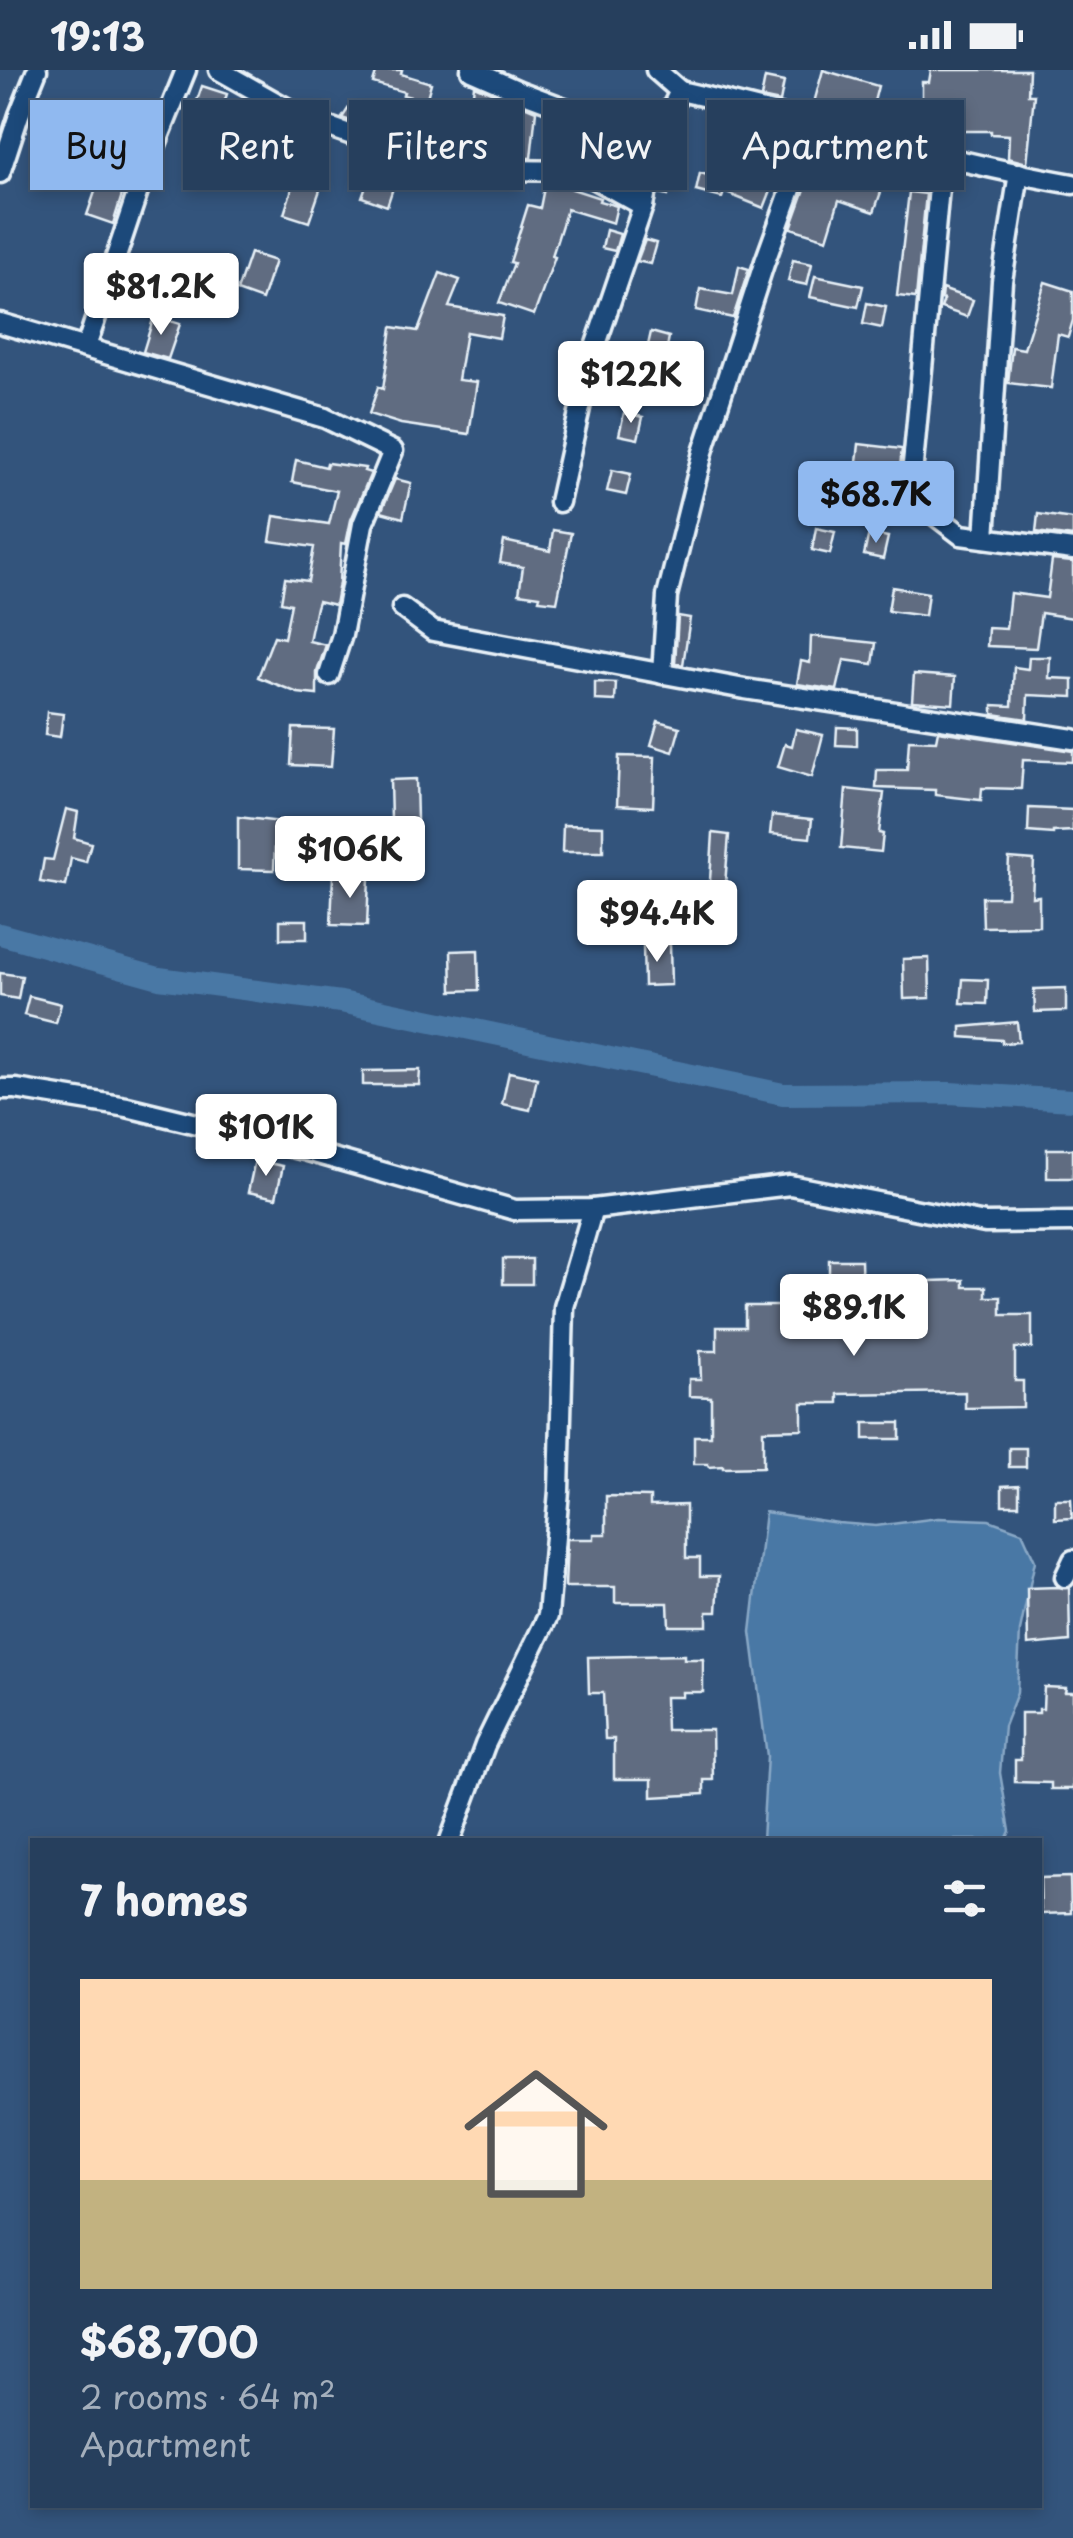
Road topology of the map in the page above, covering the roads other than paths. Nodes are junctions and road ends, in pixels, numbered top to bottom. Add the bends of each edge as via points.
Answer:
1 (37, 70) edge
2 (186, 70) edge
3 (219, 70) edge
4 (470, 70) edge
5 (656, 70) edge
6 (680, 91) junction
7 (676, 100) edge
8 (718, 100) edge
9 (543, 101) edge
10 (964, 161) edge
11 (1018, 173) junction
12 (0, 174) edge
13 (1073, 184) edge
14 (646, 190) edge
15 (791, 190) edge
16 (939, 190) edge
17 (643, 206) junction
18 (0, 323) edge
19 (86, 347) junction
20 (559, 502) dead end
21 (985, 538) junction
22 (1073, 550) edge
23 (402, 608) dead end
24 (662, 674) junction
25 (329, 675) dead end
26 (1073, 740) edge
27 (0, 1089) edge
28 (593, 1209) junction
29 (1073, 1222) edge
30 (451, 1838) edge

1 - 12 street
2 - 19 street
3 - 17 street via 304,118 396,151 501,170 580,172
4 - 9 street
5 - 6 street
6 - 7 street
6 - 8 street
10 - 11 street
11 - 13 street
11 - 21 street via 1002,282
14 - 17 street
15 - 24 street via 703,452 667,596
16 - 21 street via 910,496 961,535
17 - 20 street via 591,359
18 - 19 street
19 - 25 street via 324,418 393,451 363,524
21 - 22 street
23 - 24 street via 433,632
24 - 26 street
27 - 28 street via 127,1107 514,1210
28 - 29 street via 790,1185 985,1223
28 - 30 street via 564,1307 548,1616 485,1745

